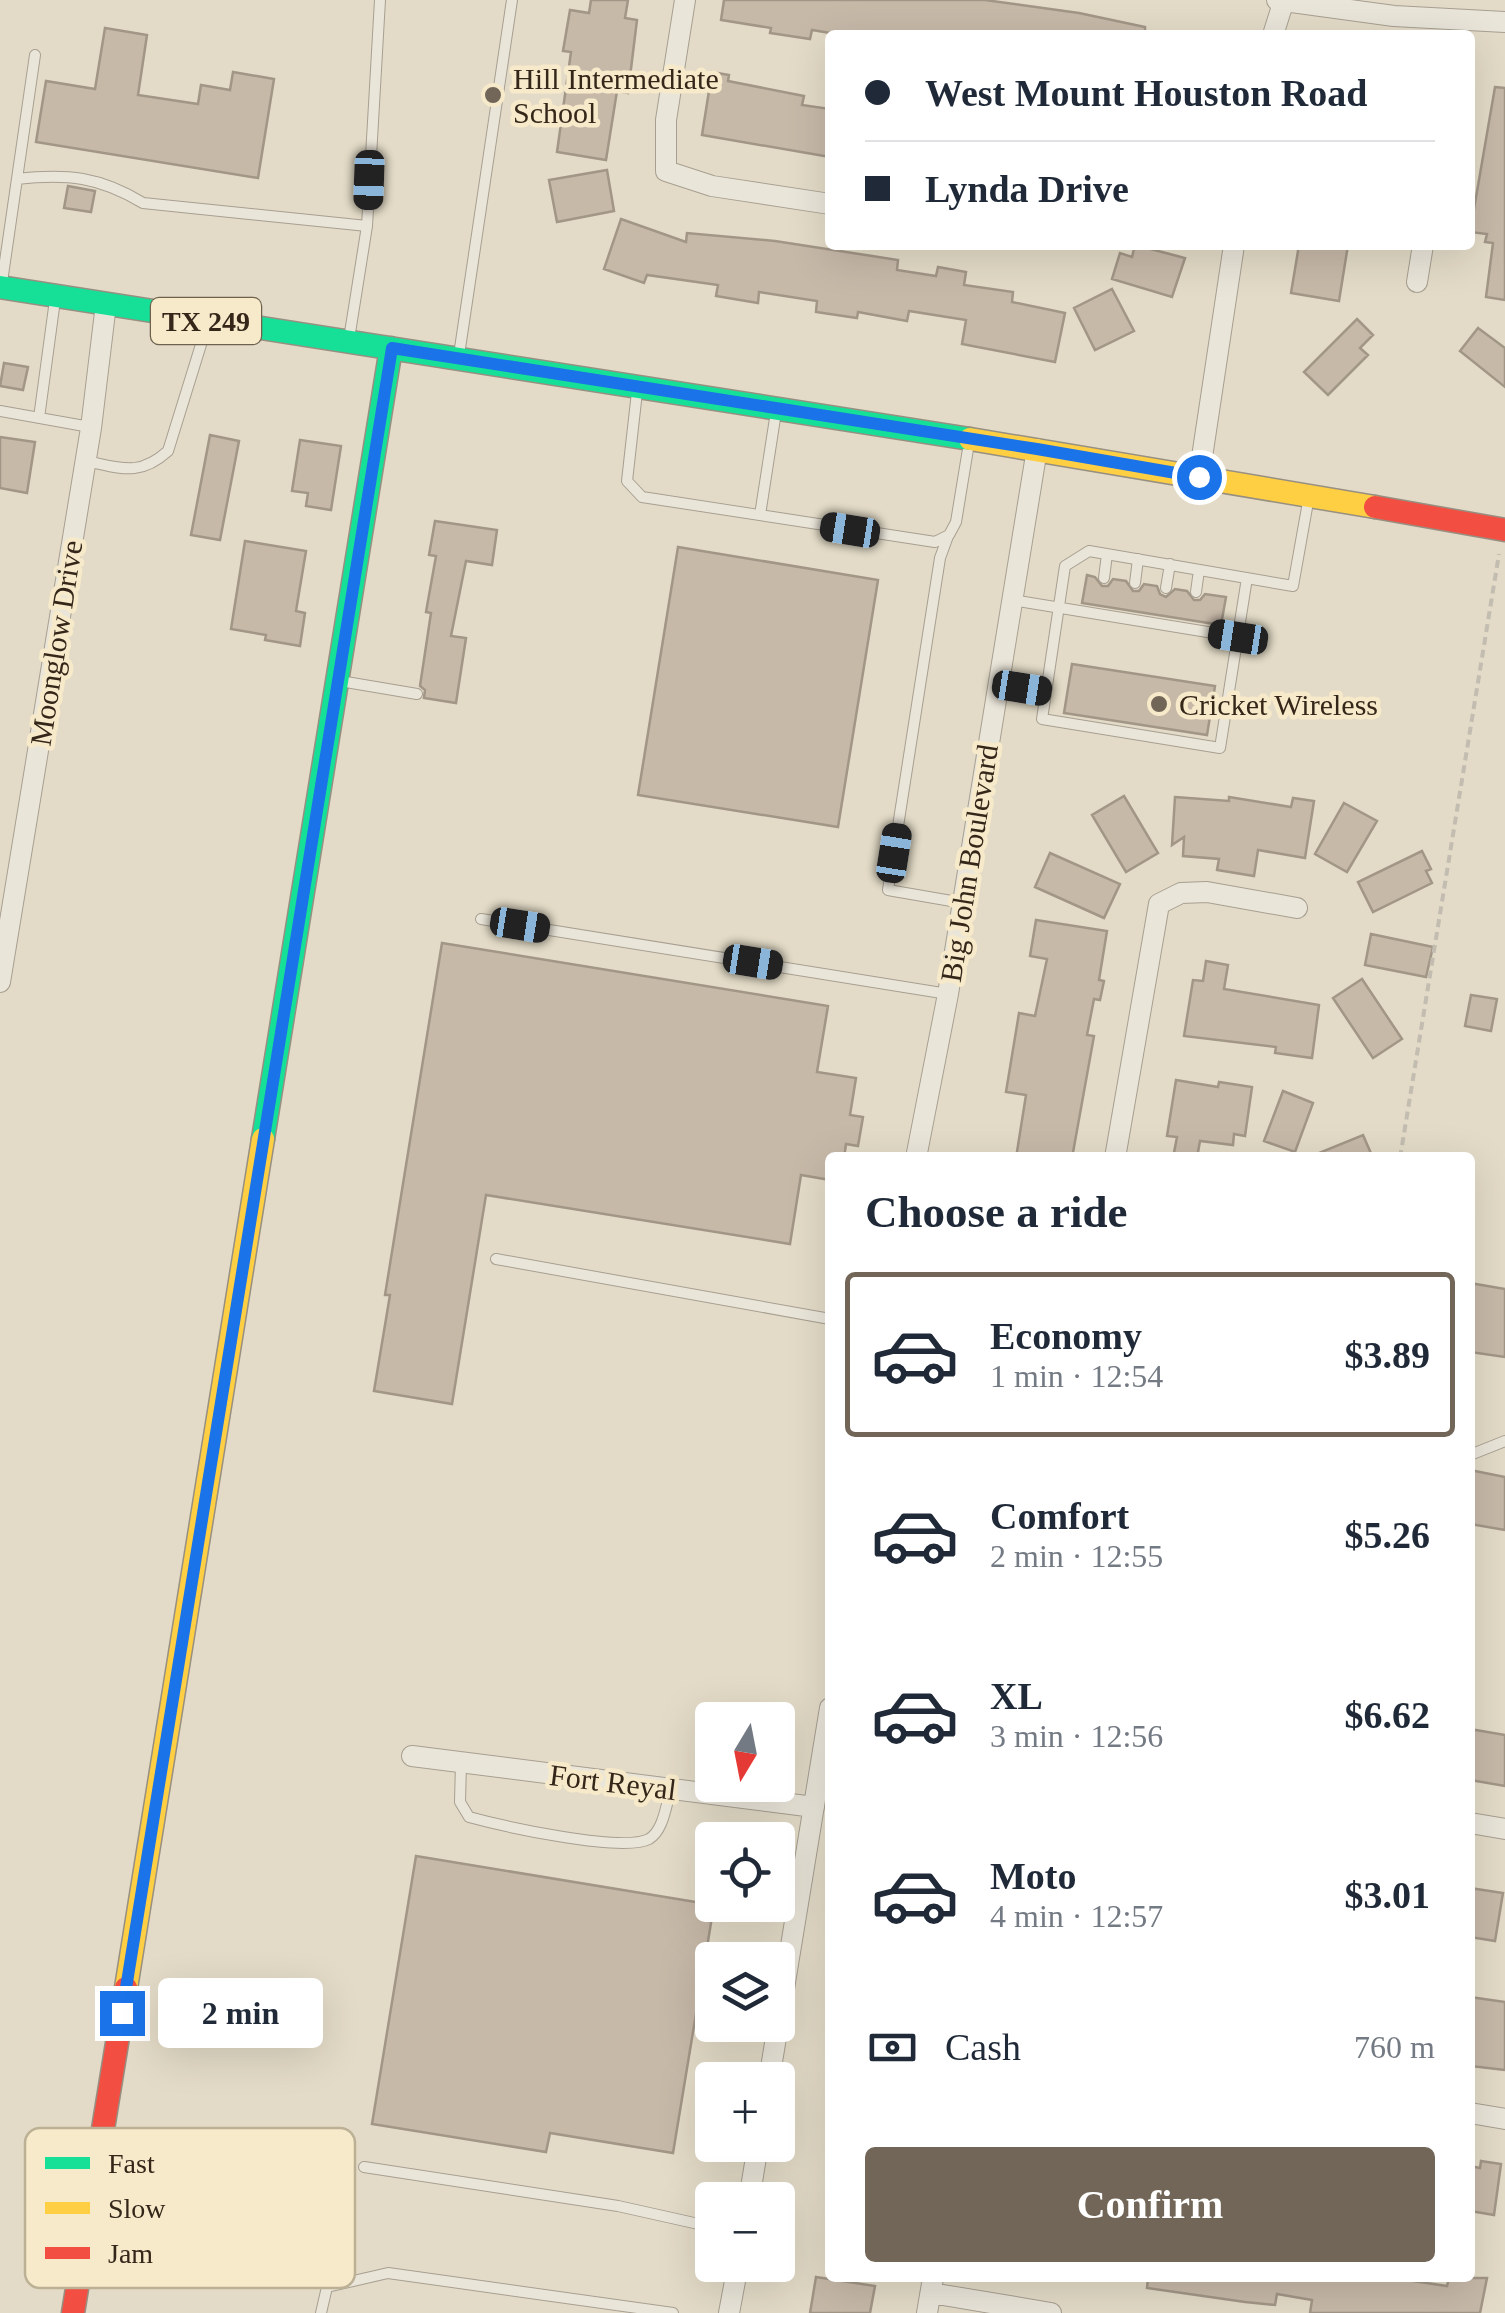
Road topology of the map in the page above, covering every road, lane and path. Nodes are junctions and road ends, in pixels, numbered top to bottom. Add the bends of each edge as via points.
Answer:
1 (380, 0) edge
2 (512, 0) edge
3 (685, 0) edge
4 (1282, 0) edge
5 (1505, 22) edge
6 (1455, 27) edge
7 (1274, 30) edge
8 (35, 55) dead end
9 (17, 179) junction
10 (825, 203) edge
11 (367, 226) junction
12 (1233, 250) edge
13 (1422, 250) edge
14 (1417, 282) dead end
15 (0, 288) edge
16 (55, 296) junction
17 (106, 304) junction
18 (208, 322) junction
19 (349, 342) junction
20 (392, 348) junction
21 (459, 358) junction
22 (638, 386) junction
23 (777, 408) junction
24 (0, 412) edge
25 (39, 418) junction
26 (91, 428) junction
27 (970, 438) junction
28 (1037, 449) junction
29 (86, 461) junction
30 (1199, 477) junction
31 (1309, 496) junction
32 (760, 515) junction
33 (1504, 530) edge
34 (949, 535) junction
35 (1107, 554) junction
36 (1138, 559) junction
37 (1170, 564) junction
38 (1199, 570) junction
39 (1104, 578) dead end
40 (1247, 578) junction
41 (1135, 583) dead end
42 (1166, 588) dead end
43 (1196, 592) dead end
44 (1012, 600) junction
45 (1059, 608) junction
46 (1238, 637) junction
47 (339, 681) junction
48 (999, 684) junction
49 (1046, 692) junction
50 (416, 694) dead end
51 (963, 903) junction
52 (1296, 908) dead end
53 (480, 919) dead end
54 (0, 982) edge
55 (948, 994) junction
56 (917, 1152) edge
57 (1116, 1152) edge
58 (1401, 1152) edge
59 (496, 1260) dead end
60 (825, 1318) edge
61 (1505, 1442) edge
62 (1475, 1453) edge
63 (825, 1739) edge
64 (412, 1756) dead end
65 (461, 1762) junction
66 (670, 1789) junction
67 (814, 1807) junction
68 (1475, 1824) edge
69 (1505, 1829) edge
70 (772, 2062) edge
71 (1475, 2114) edge
72 (1505, 2119) edge
73 (104, 2128) edge
74 (364, 2167) dead end
75 (695, 2223) edge
76 (355, 2280) edge
77 (735, 2282) edge
78 (78, 2288) edge
79 (326, 2288) edge
80 (930, 2295) edge
81 (74, 2313) edge
82 (321, 2313) edge
83 (673, 2313) edge
84 (729, 2313) edge
85 (1051, 2313) edge

1 - 11 lane
2 - 21 lane
3 - 10 street via 666,120 666,171 712,186
4 - 6 street
4 - 7 street
5 - 6 street
8 - 9 lane
9 - 11 lane via 54,174 114,185 143,203
9 - 15 lane
11 - 19 lane
12 - 30 street
13 - 14 street
15 - 16 street, TX 249
16 - 17 street, TX 249
16 - 25 lane
17 - 18 street, TX 249
17 - 26 street, Moonglow Drive
18 - 19 street, TX 249
18 - 29 lane via 168,452 134,470
19 - 20 street, TX 249
20 - 21 street, TX 249
20 - 47 street
21 - 22 street, TX 249
22 - 23 street, TX 249
22 - 32 lane via 627,471 634,491
23 - 27 street, TX 249
23 - 32 lane
24 - 25 lane
25 - 26 lane
26 - 29 street, Moonglow Drive
27 - 28 street, TX 249
27 - 34 lane
28 - 30 street, TX 249
28 - 44 street, Big John Boulevard
29 - 54 street, Moonglow Drive
30 - 31 street, TX 249
31 - 33 street, TX 249
31 - 40 lane via 1293,586
32 - 34 lane via 935,542
33 - 58 path
34 - 51 lane via 888,890
35 - 36 lane
35 - 39 lane
35 - 45 lane via 1089,550 1065,566
36 - 37 lane
36 - 41 lane
37 - 38 lane
37 - 42 lane
38 - 40 lane
38 - 43 lane
40 - 46 lane
44 - 45 lane
44 - 48 street, Big John Boulevard
45 - 46 lane
45 - 49 lane
46 - 49 lane via 1220,748 1042,718
47 - 50 lane
47 - 73 street
48 - 49 lane
48 - 51 street, Big John Boulevard
51 - 55 street, Big John Boulevard
52 - 57 street via 1207,892 1159,904
53 - 55 lane
55 - 56 street, Big John Boulevard
59 - 60 lane
61 - 62 lane
63 - 67 street
64 - 65 street, Fort Reyal
65 - 66 street, Fort Reyal
65 - 66 lane via 460,1802 470,1817 581,1839 651,1838
66 - 67 street, Fort Reyal
67 - 70 street
68 - 69 street
71 - 72 street
74 - 75 lane
76 - 83 lane via 388,2273
77 - 84 street
78 - 81 street
79 - 82 lane
80 - 85 street

